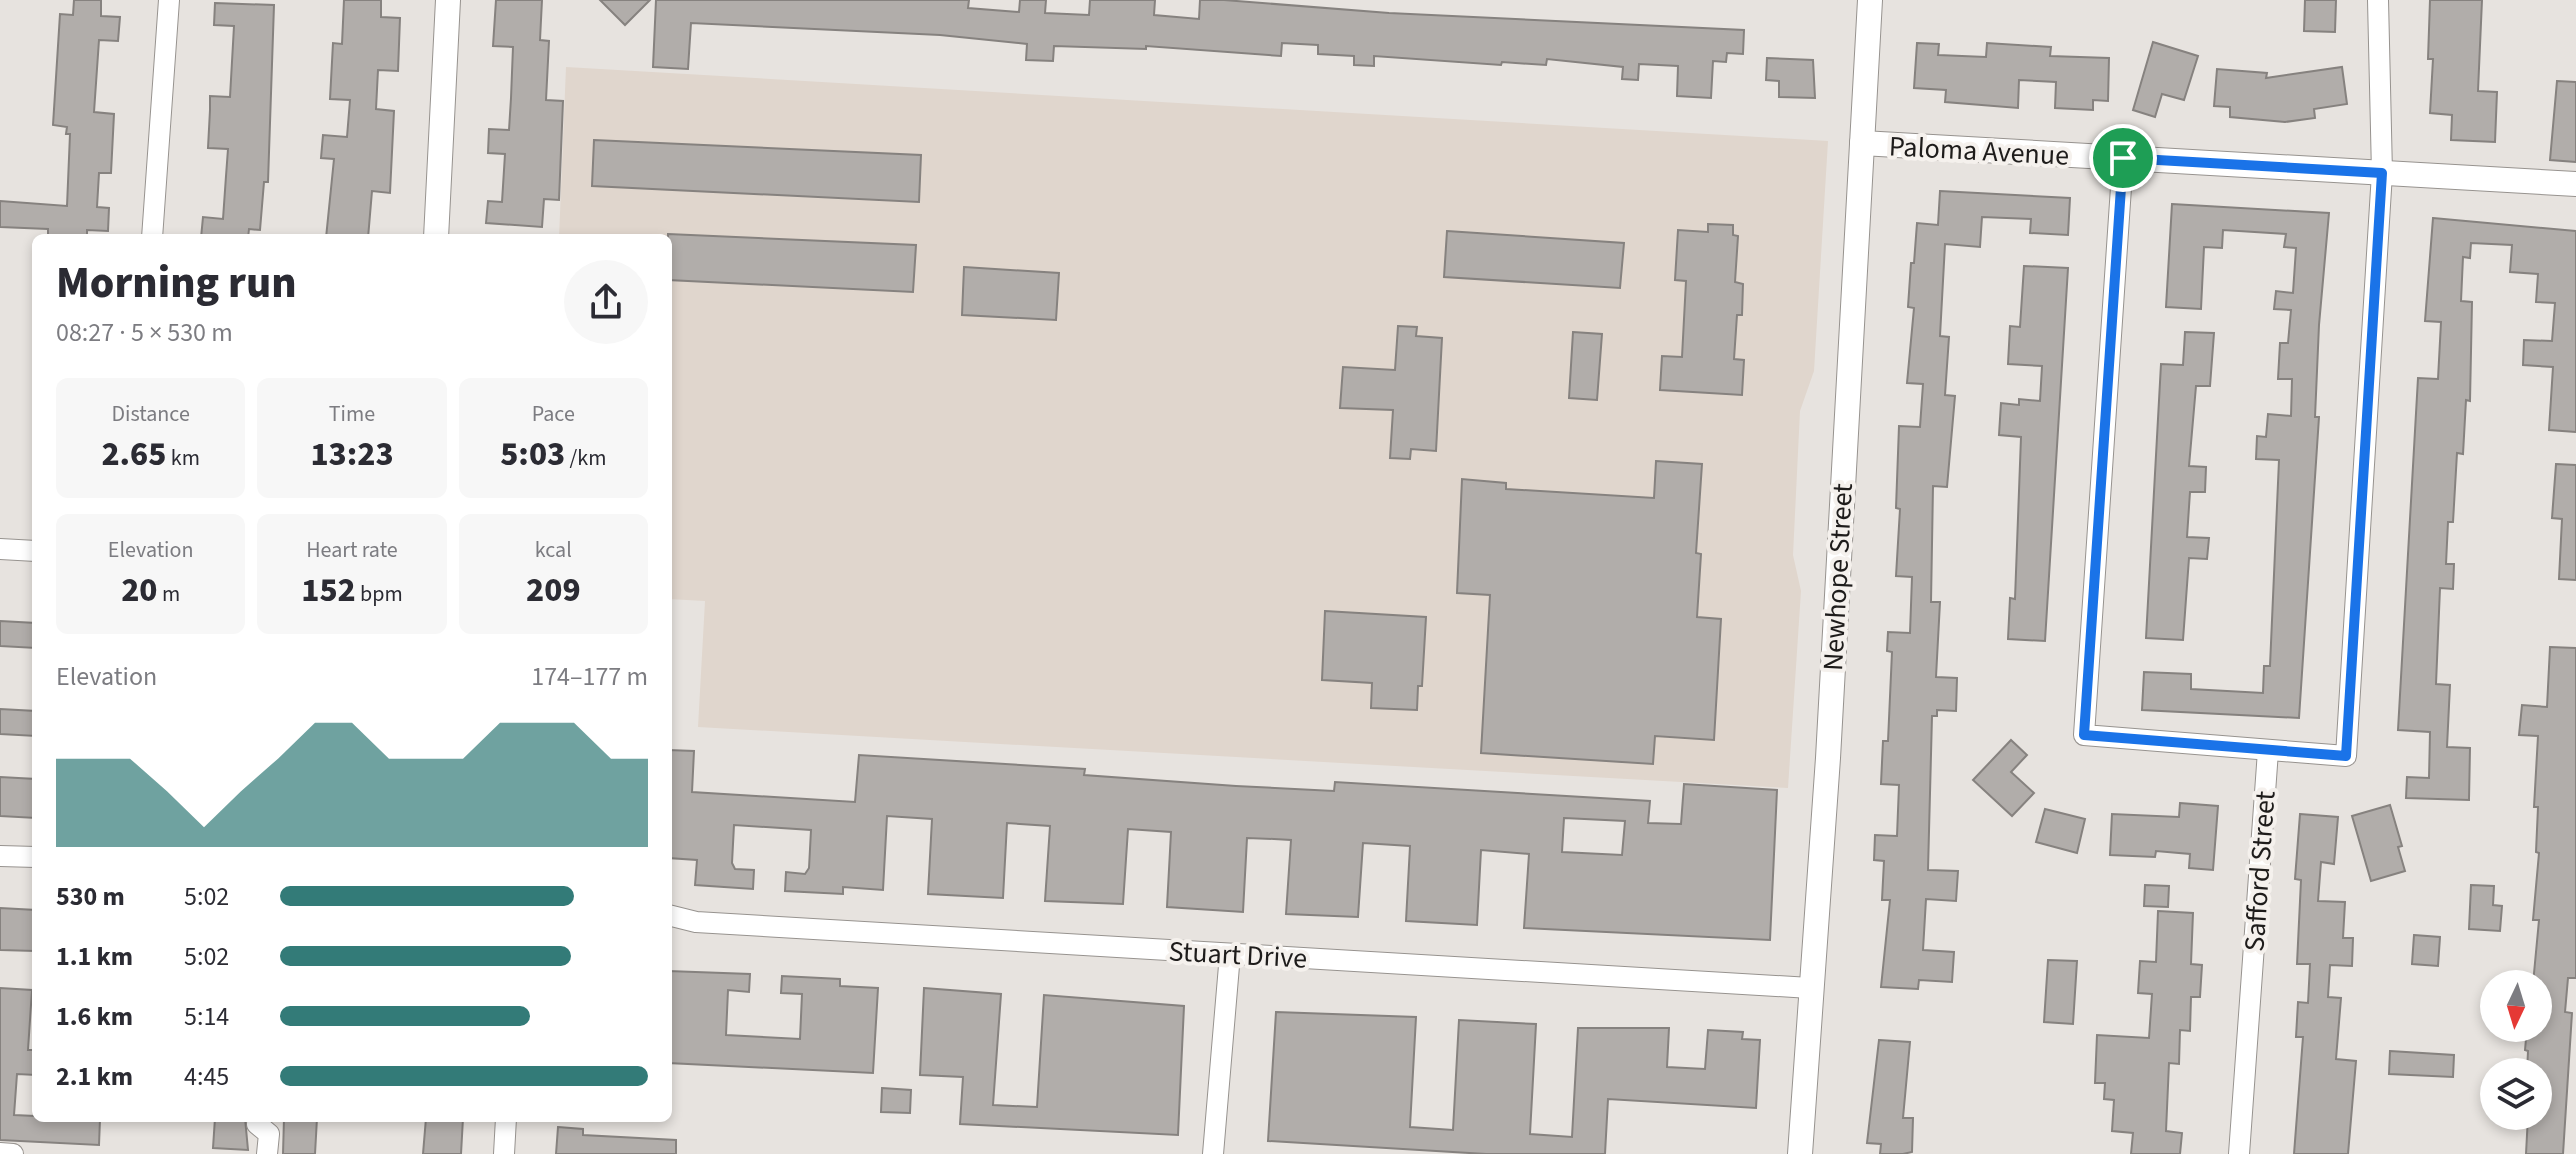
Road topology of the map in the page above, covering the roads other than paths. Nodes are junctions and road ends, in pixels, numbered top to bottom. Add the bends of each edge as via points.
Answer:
1 (169, 0) edge
2 (448, 0) edge
3 (1870, 0) edge
4 (2378, 0) edge
5 (1862, 143) junction
6 (2123, 158) junction
7 (2382, 173) junction
8 (2576, 184) edge
9 (152, 234) edge
10 (436, 234) edge
11 (0, 549) edge
12 (32, 551) edge
13 (2268, 751) junction
14 (0, 856) edge
15 (32, 857) edge
16 (672, 916) edge
17 (1230, 954) junction
18 (1810, 988) junction
19 (257, 1122) edge
20 (506, 1122) edge
21 (0, 1153) edge
22 (13, 1154) edge
23 (267, 1154) edge
24 (504, 1154) edge
25 (1213, 1154) edge
26 (1800, 1154) edge
27 (2239, 1154) edge

1 - 9 street
2 - 10 street
3 - 5 street, Newhope Street
4 - 7 street, Safford Street
5 - 6 street, Paloma Avenue
5 - 18 street, Newhope Street
6 - 7 street, Paloma Avenue
6 - 13 street via 2084,735
7 - 8 street, Paloma Avenue
7 - 13 street, Safford Street via 2346,756
11 - 12 street
13 - 27 street, Safford Street
14 - 15 street
16 - 17 street, Stuart Drive via 696,922
17 - 18 street, Stuart Drive
17 - 25 street
18 - 26 street, Newhope Street
19 - 23 street via 269,1134
20 - 24 street
21 - 22 street

